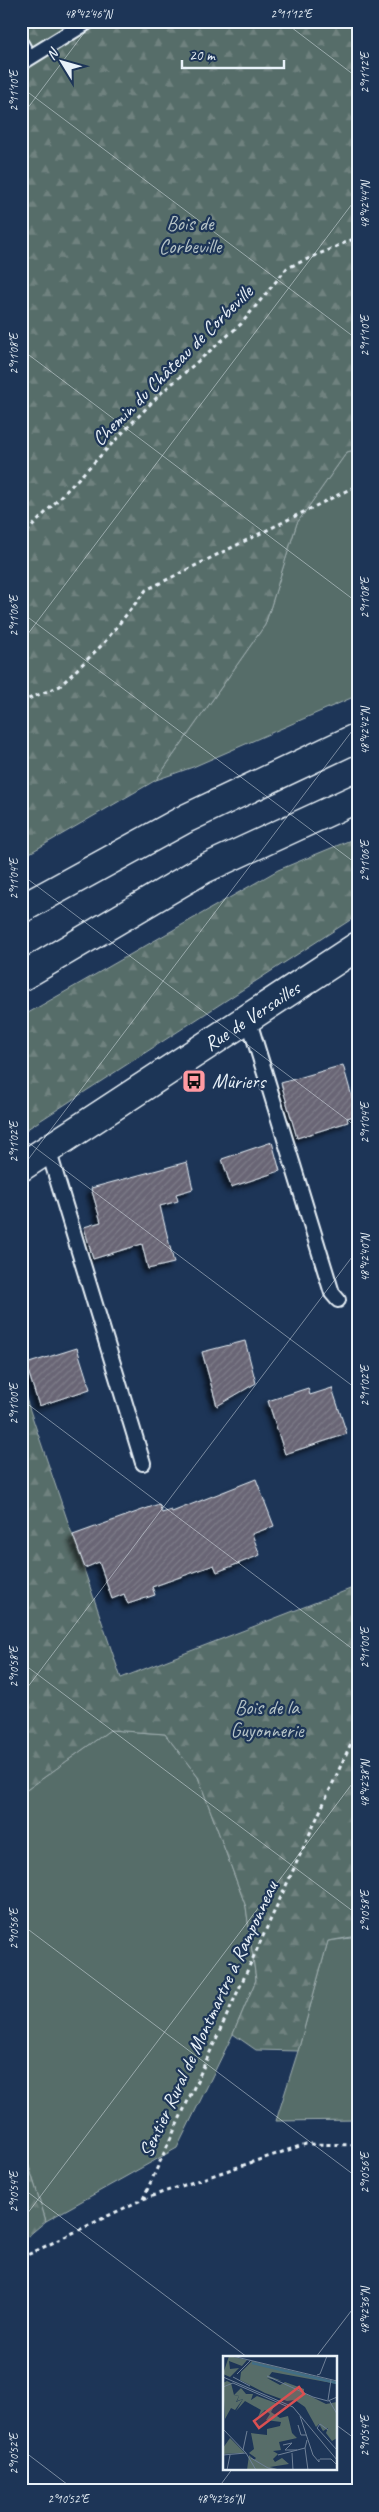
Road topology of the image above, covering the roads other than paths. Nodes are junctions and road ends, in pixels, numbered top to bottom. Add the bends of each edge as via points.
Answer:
1 (89, 21) edge
2 (21, 44) edge
3 (25, 61) edge
4 (358, 737) edge
5 (358, 798) edge
6 (21, 908) edge
7 (358, 946) edge
8 (21, 977) edge
9 (248, 1018) junction
10 (48, 1149) junction
11 (21, 1167) edge
12 (338, 1300) dead end
13 (143, 1463) dead end

1 - 3 lane
2 - 3 lane
4 - 6 main road via 187,818
5 - 8 main road via 204,869
7 - 9 main road, Rue de Versailles
9 - 10 main road, Rue de Versailles
9 - 12 lane via 332,1293
10 - 11 main road, Rue de Versailles
10 - 13 lane

